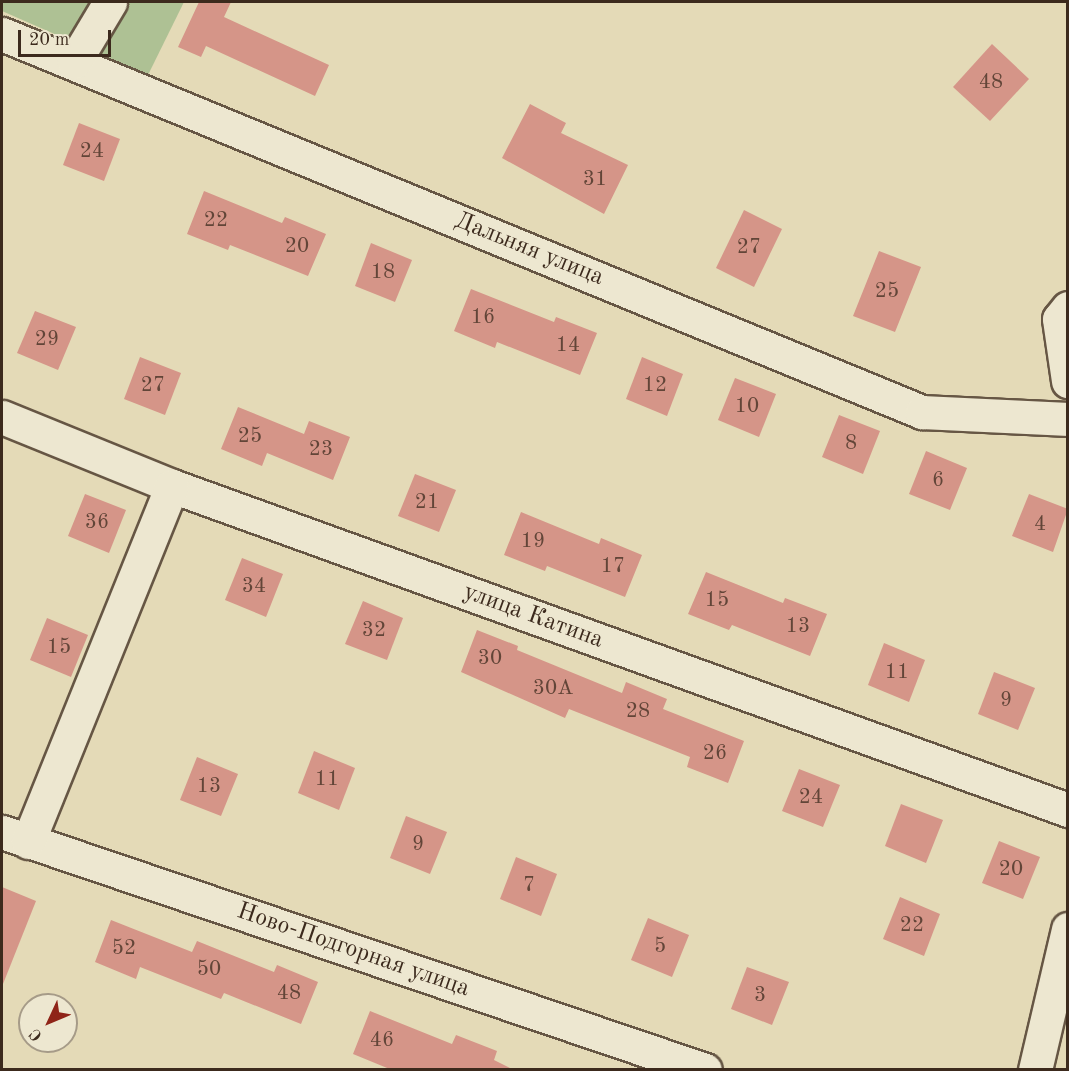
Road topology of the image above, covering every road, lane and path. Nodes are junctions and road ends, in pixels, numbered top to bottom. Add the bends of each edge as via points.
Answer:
1 (110, 2) edge
2 (2, 34) edge
3 (74, 62) junction
4 (1068, 308) edge
5 (1068, 381) edge
6 (2, 417) edge
7 (1068, 418) edge
8 (172, 486) junction
9 (1068, 810) edge
10 (15, 837) edge
11 (1068, 929) edge
12 (705, 1070) edge
13 (1035, 1070) edge

1 - 3 street
2 - 3 street, Дальняя улица
3 - 7 street, Дальняя улица via 922,412
4 - 5 street via 1059,319
6 - 8 street, улица Катина
8 - 9 street, улица Катина
8 - 10 street
10 - 12 street, Ново-Подгорная улица
11 - 13 street

